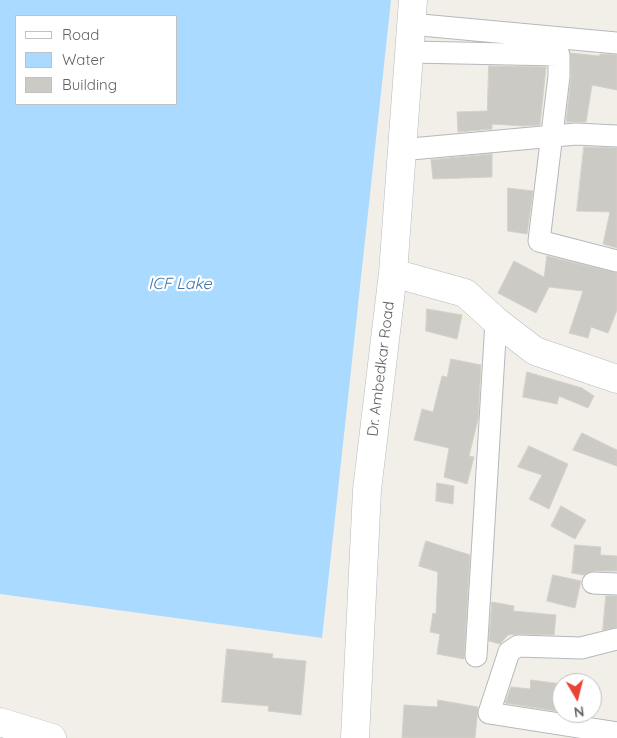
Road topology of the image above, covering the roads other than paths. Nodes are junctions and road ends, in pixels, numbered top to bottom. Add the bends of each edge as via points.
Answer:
1 (411, 12) edge
2 (617, 43) edge
3 (410, 52) junction
4 (617, 136) edge
5 (552, 137) junction
6 (400, 150) junction
7 (617, 261) edge
8 (393, 273) junction
9 (496, 321) junction
10 (617, 380) edge
11 (593, 583) dead end
12 (617, 584) edge
13 (617, 639) edge
14 (476, 656) dead end
15 (0, 722) edge
16 (617, 733) edge
17 (52, 738) edge
18 (355, 738) edge

1 - 2 street
1 - 3 main road, Dr. Ambedkar Road
3 - 5 street via 558,55 560,63
3 - 6 main road, Dr. Ambedkar Road
4 - 5 street via 576,134
5 - 6 street
5 - 7 street via 539,241
6 - 8 main road, Dr. Ambedkar Road
8 - 9 main road via 466,293
8 - 18 main road, Dr. Ambedkar Road via 367,490
9 - 10 main road via 535,351
9 - 14 street
11 - 12 street
13 - 16 street via 581,648 518,646 510,652 489,713
15 - 17 main road

